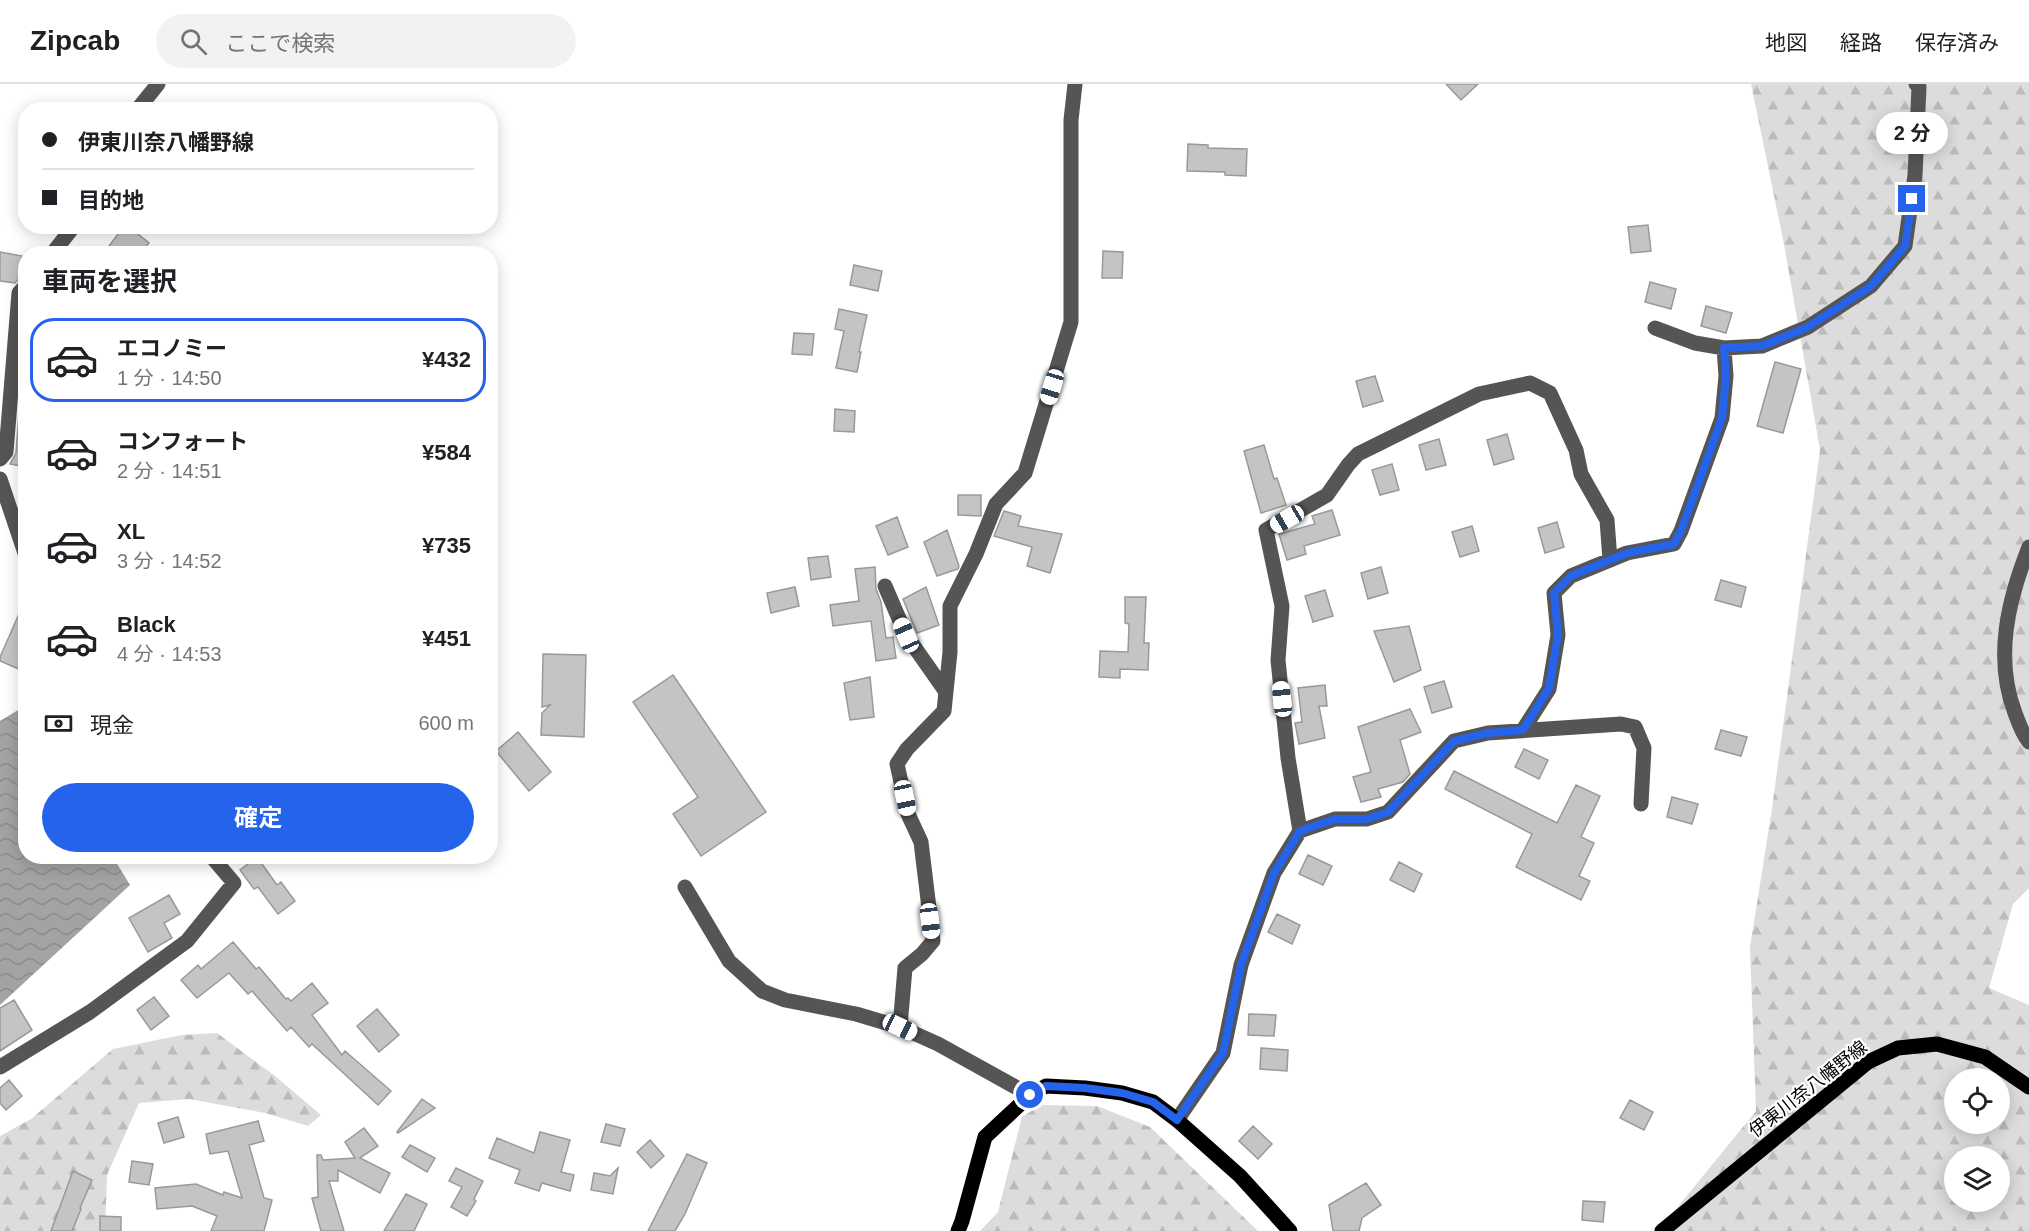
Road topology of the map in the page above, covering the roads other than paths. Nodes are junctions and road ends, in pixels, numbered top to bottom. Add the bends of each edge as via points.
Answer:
1 (158, 84) edge
2 (1075, 84) edge
3 (1916, 84) edge
4 (142, 102) edge
5 (68, 234) edge
6 (58, 246) edge
7 (18, 305) edge
8 (1655, 328) dead end
9 (1724, 348) junction
10 (0, 459) edge
11 (0, 479) edge
12 (18, 532) edge
13 (2029, 547) edge
14 (1610, 560) junction
15 (885, 586) dead end
16 (946, 692) junction
17 (1523, 730) junction
18 (2029, 742) edge
19 (1641, 804) dead end
20 (1300, 831) junction
21 (218, 864) edge
22 (685, 887) dead end
23 (900, 1027) junction
24 (0, 1067) edge
25 (2029, 1087) edge
26 (1030, 1095) junction
27 (1177, 1120) junction
28 (958, 1231) edge
29 (1290, 1231) edge
30 (1662, 1231) edge

1 - 4 street
2 - 16 street via 1071,120 1071,322 1025,473 996,504 950,606
3 - 9 street via 1919,87 1915,175 1905,246 1871,286 1808,327 1762,346
5 - 6 street
7 - 10 street via 6,452
8 - 9 street via 1695,343
9 - 14 street via 1722,418 1681,531 1674,544
11 - 12 street
13 - 18 street via 2006,620 2004,655 2007,693
14 - 17 street via 1571,576 1554,593 1558,635 1549,688
14 - 20 street via 1607,520 1581,474 1576,450 1550,393 1530,383 1479,394 1358,454 1327,495 1266,530 1282,606 1278,660
15 - 16 street via 906,635
16 - 23 street via 944,711 906,749 897,764 908,814 921,842 933,941 904,968
17 - 19 street via 1621,724 1635,727 1644,748
17 - 20 street via 1454,741 1388,812 1367,819 1335,819
20 - 27 street via 1274,873 1241,965 1223,1053
21 - 24 street via 234,884 187,941 90,1012
22 - 23 street via 729,961 762,991
23 - 26 street
25 - 30 main road, 伊東川奈八幡野線 via 1985,1057 1937,1044 1898,1048 1868,1062
26 - 27 main road via 1046,1086 1122,1093 1153,1102
26 - 28 main road via 985,1137
27 - 29 main road via 1240,1176

